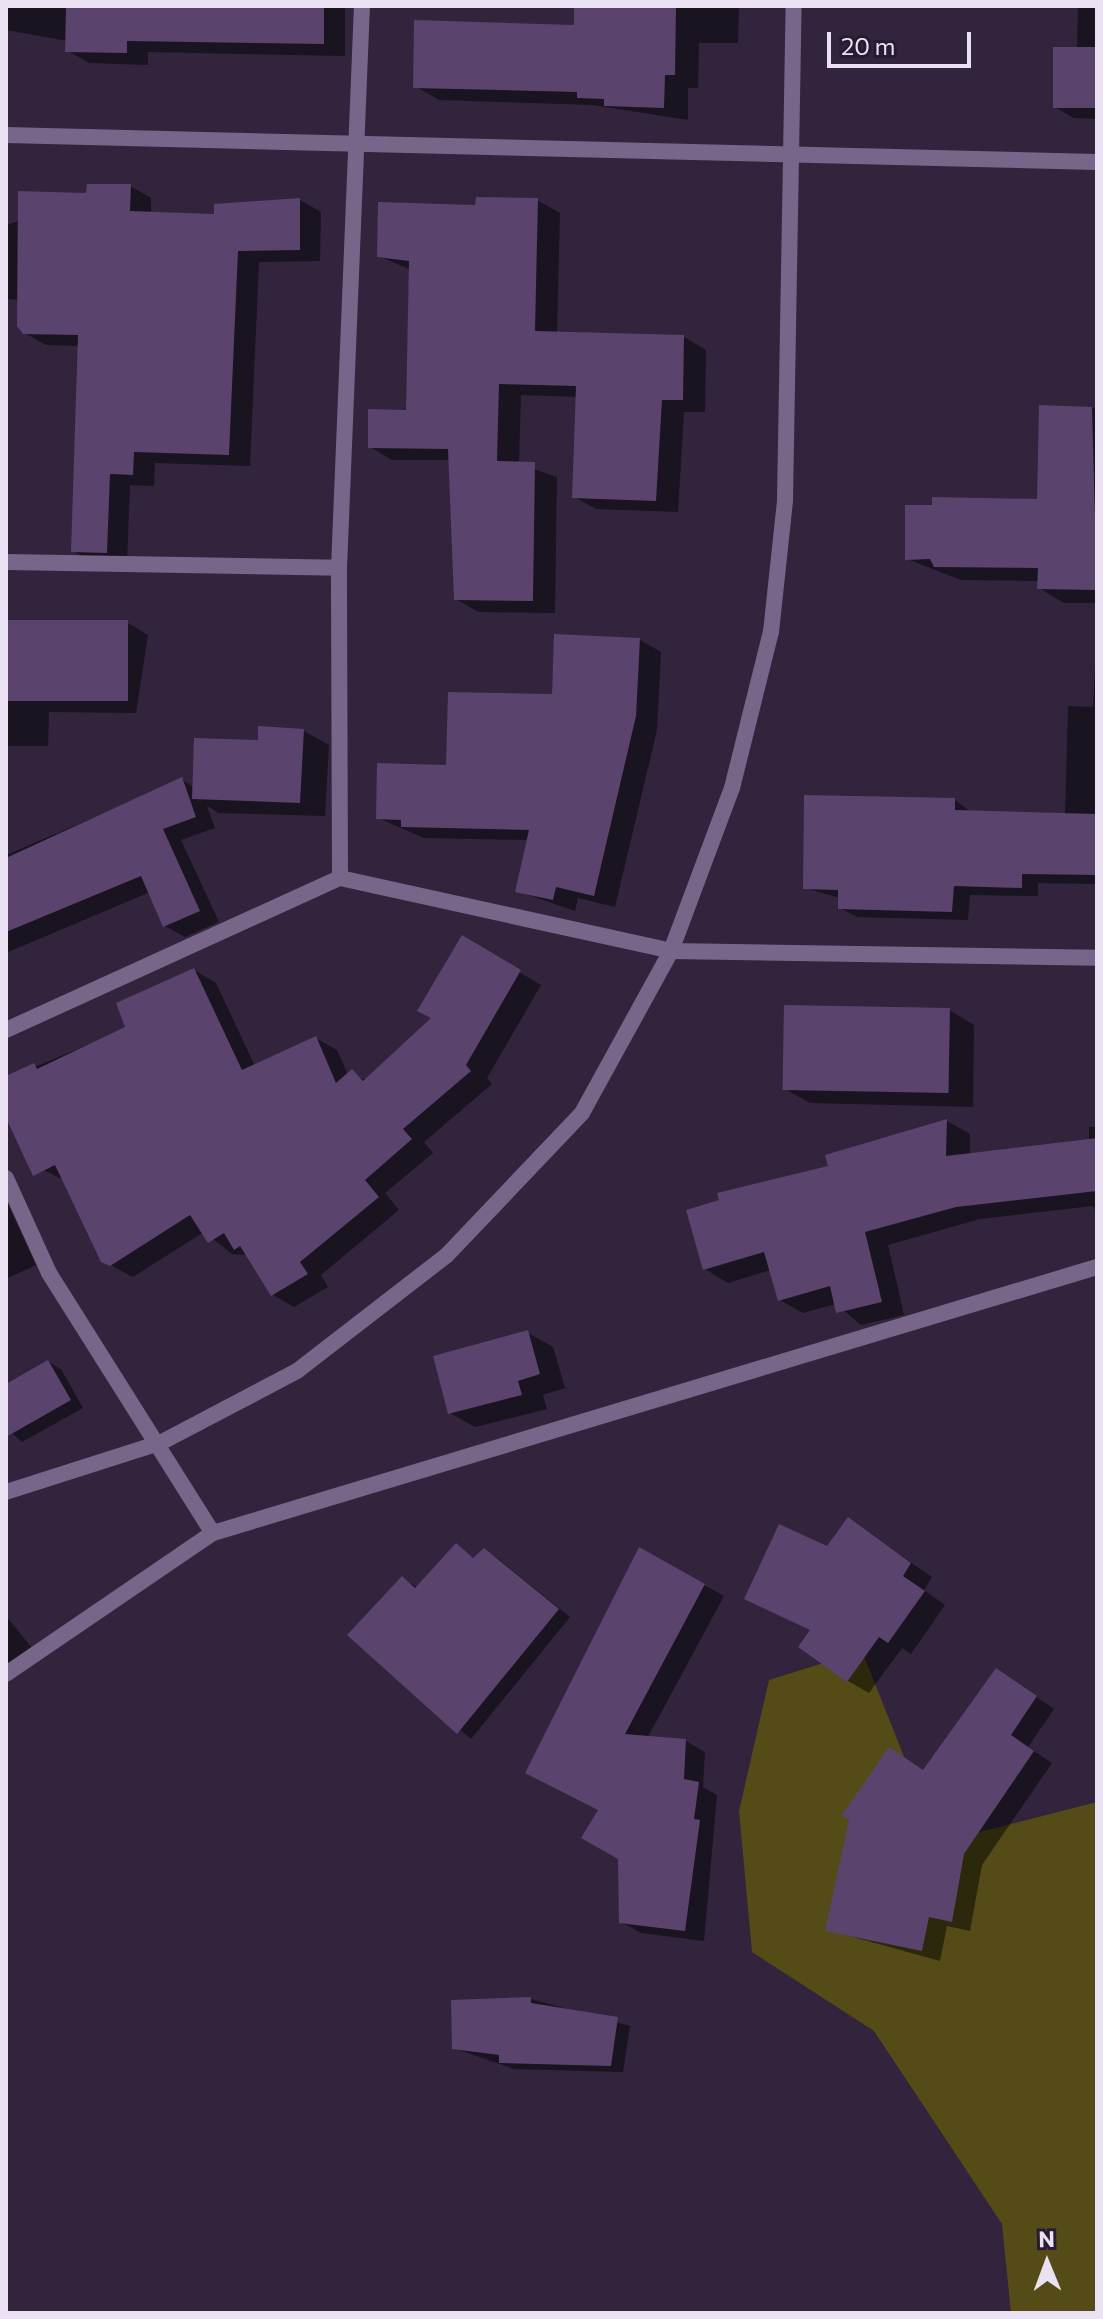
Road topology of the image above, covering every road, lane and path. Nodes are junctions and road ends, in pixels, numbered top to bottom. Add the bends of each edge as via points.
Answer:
1 (362, 6) edge
2 (794, 6) edge
3 (6, 135) edge
4 (358, 140) junction
5 (789, 156) junction
6 (1097, 162) edge
7 (6, 562) edge
8 (339, 568) junction
9 (340, 878) junction
10 (671, 951) junction
11 (1097, 958) edge
12 (6, 1030) edge
13 (6, 1178) edge
14 (1097, 1267) edge
15 (160, 1443) junction
16 (6, 1492) edge
17 (213, 1533) junction
18 (6, 1674) edge

1 - 4 street
2 - 5 street
3 - 4 street
4 - 5 street
4 - 8 street
5 - 6 street
5 - 10 street via 785,500 771,632 732,788
7 - 8 street
8 - 9 street
9 - 10 street
9 - 12 street
10 - 11 street
10 - 15 street via 582,1113 446,1256 297,1371
13 - 15 street via 49,1273
14 - 17 street
15 - 16 street
15 - 17 street
17 - 18 street

